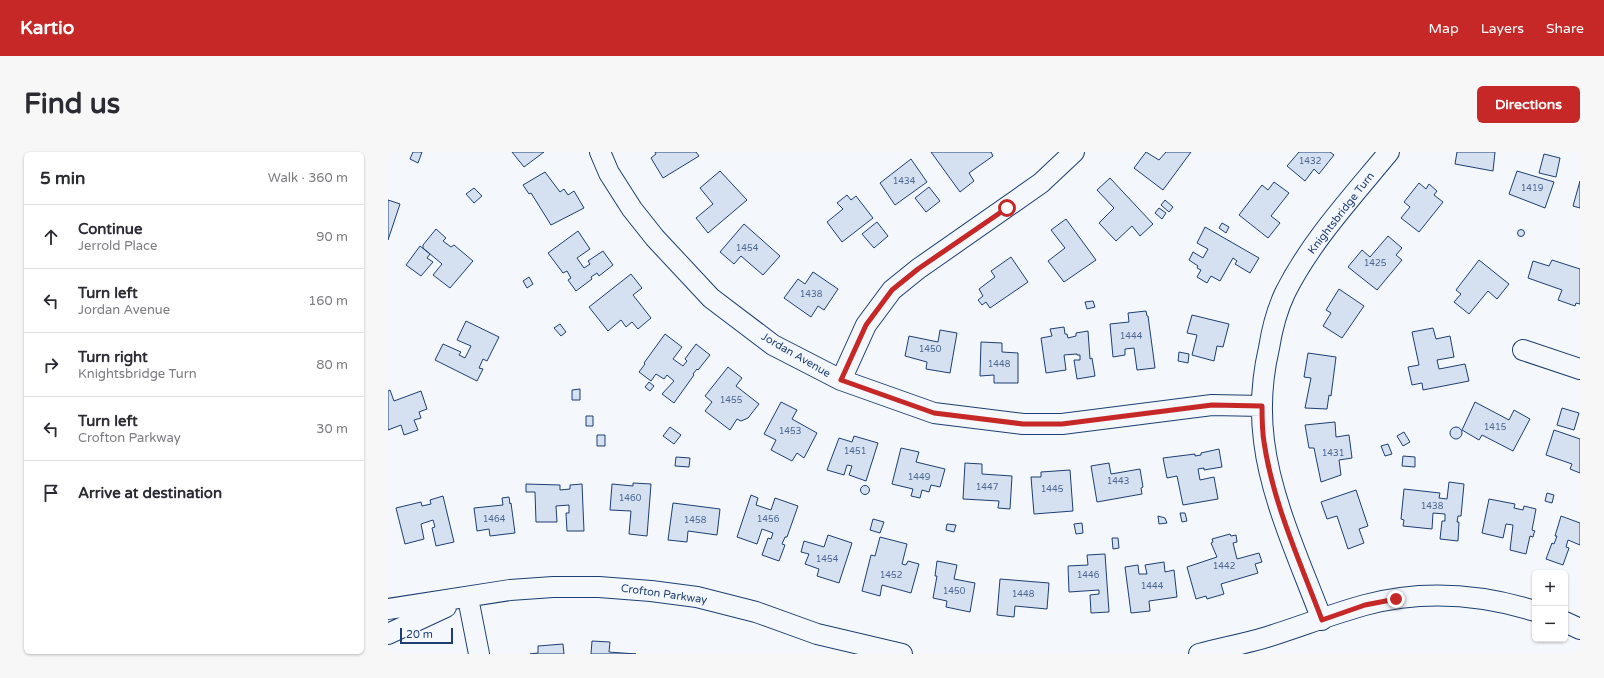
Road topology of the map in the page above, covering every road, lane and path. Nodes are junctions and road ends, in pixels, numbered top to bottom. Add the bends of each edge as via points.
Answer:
1 (600, 152) edge
2 (1074, 152) edge
3 (1389, 152) edge
4 (1522, 350) dead end
5 (1580, 369) edge
6 (841, 380) junction
7 (1262, 406) junction
8 (468, 598) junction
9 (388, 609) edge
10 (1532, 610) edge
11 (1322, 620) junction
12 (1568, 623) edge
13 (1580, 629) edge
14 (388, 634) edge
15 (479, 654) edge
16 (902, 654) edge
17 (1199, 654) edge

1 - 6 street, Jordan Avenue via 609,173 632,209 655,238 711,298 773,344
2 - 6 street via 1036,187 892,290 866,325
3 - 7 street, Knightsbridge Turn via 1327,227 1285,293 1274,323 1264,369
4 - 5 street
6 - 7 street, Jordan Avenue via 934,413 1023,424 1062,424 1212,405
7 - 11 street, Knightsbridge Turn via 1264,441 1279,505
8 - 9 street, Crofton Parkway
8 - 14 street, Crofton Parkway
8 - 15 street
8 - 16 street, Crofton Parkway via 510,590 553,587 651,591 697,597 756,612 817,634
10 - 11 street via 1511,603 1466,596 1431,596 1365,605
11 - 17 street
12 - 13 street

